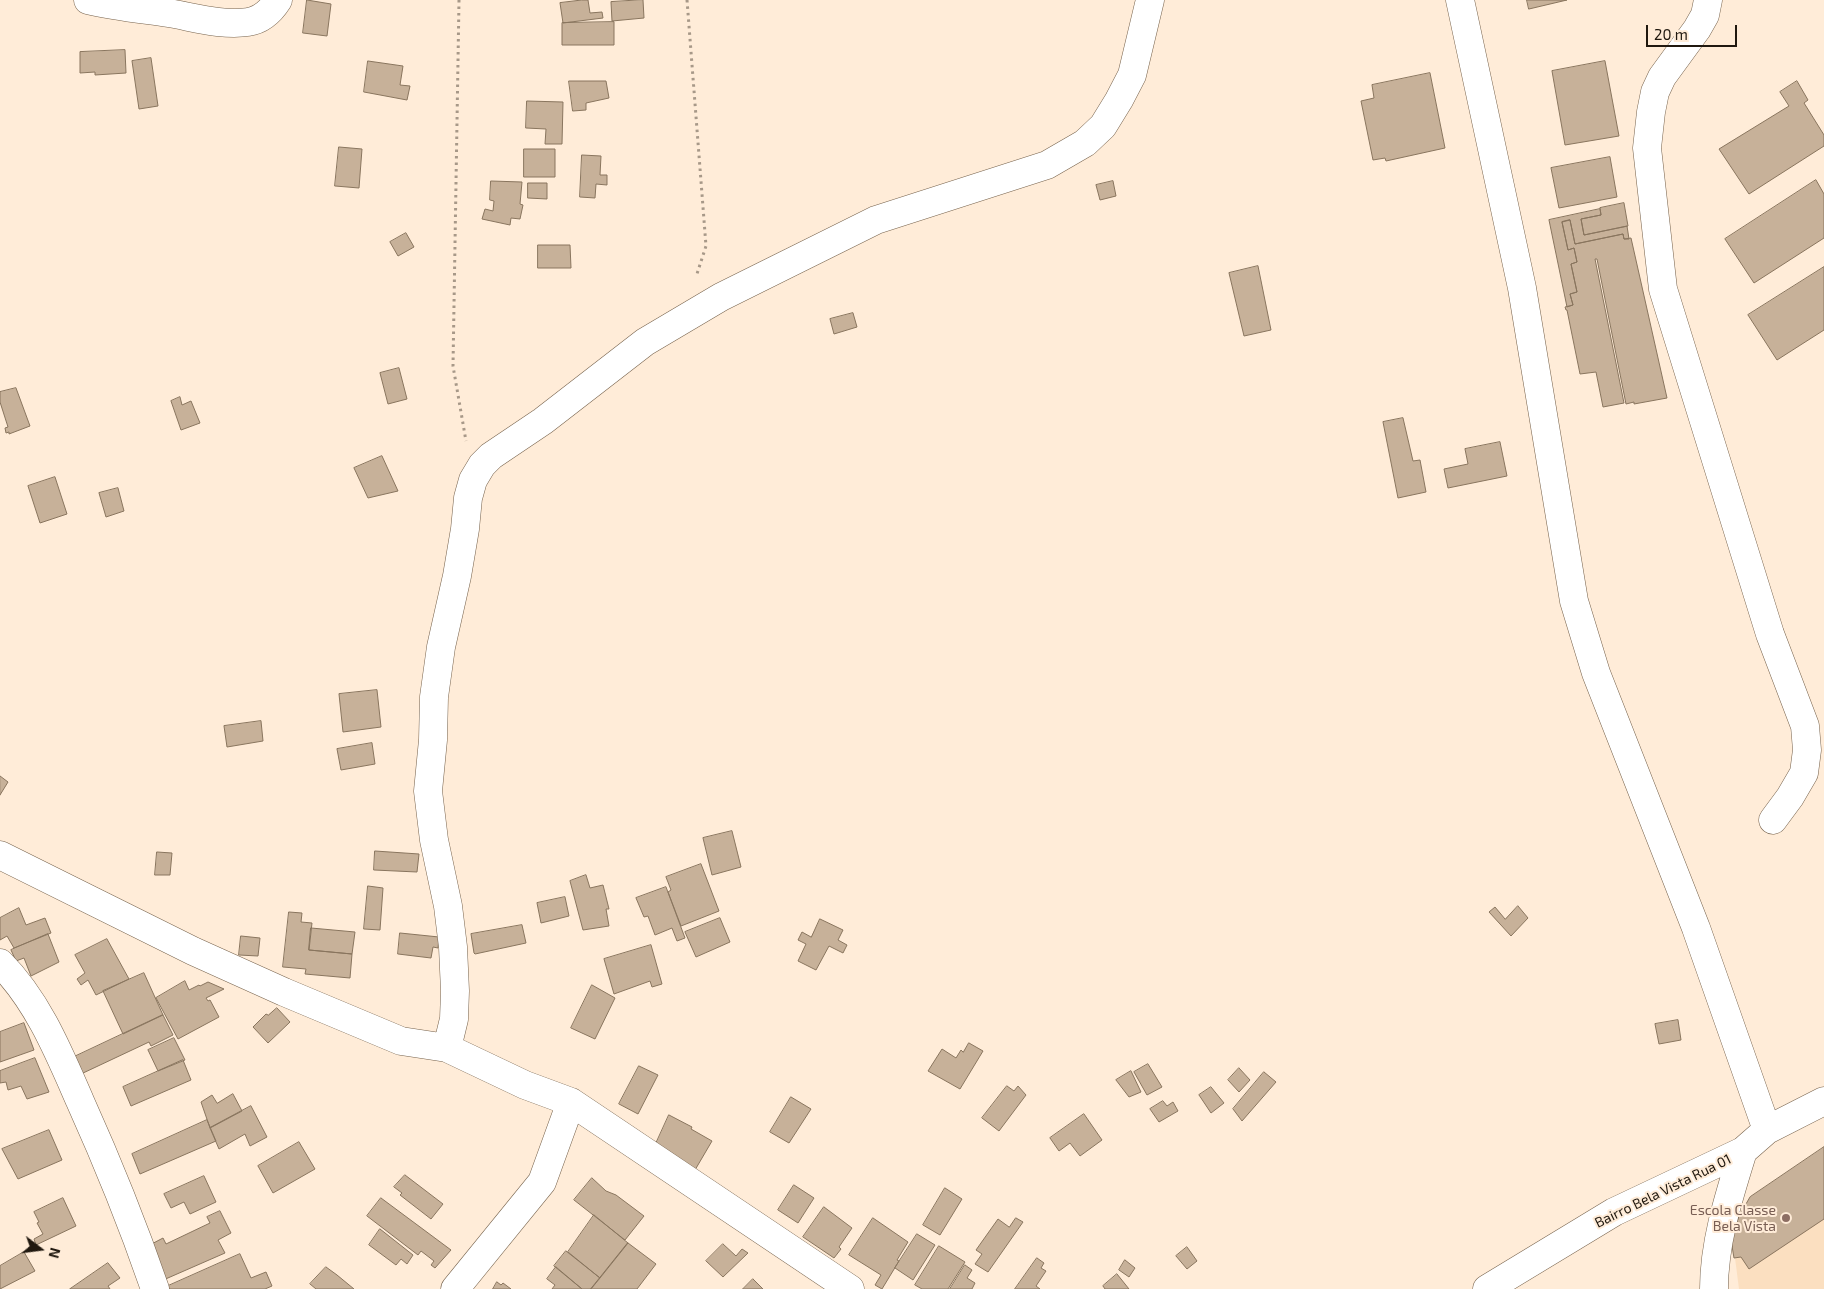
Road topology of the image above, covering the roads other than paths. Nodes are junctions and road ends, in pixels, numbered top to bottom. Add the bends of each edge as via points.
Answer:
1 (88, 0) edge
2 (278, 0) edge
3 (1150, 0) edge
4 (1460, 0) edge
5 (1708, 0) edge
6 (1773, 820) dead end
7 (0, 855) edge
8 (0, 963) edge
9 (447, 1048) junction
10 (1824, 1101) edge
11 (571, 1102) junction
12 (1767, 1130) junction
13 (1742, 1151) junction
14 (155, 1289) edge
15 (455, 1289) edge
16 (849, 1289) edge
17 (1488, 1289) edge
18 (1714, 1289) edge

1 - 2 street via 210,20 250,22 270,10
3 - 9 street via 1132,75 1103,126 1084,143 1047,164 876,220 721,297 645,342 482,465 468,498 457,576 442,647 434,697 428,790 453,947 454,1019
4 - 12 street via 1522,288 1574,601 1596,673 1696,928
5 - 6 street via 1705,15 1697,29 1662,77 1651,112 1647,148 1663,289 1770,634 1805,726 1807,750 1804,773
7 - 9 street via 193,951 284,992 401,1042
8 - 14 street via 27,996 52,1037 114,1178
9 - 11 street via 525,1085
10 - 12 street
11 - 15 street via 542,1182
11 - 16 street
12 - 13 street
13 - 17 street, Bairro Bela Vista Rua 01 via 1614,1212
13 - 18 street, Bairro Bela Vista Rua 01 via 1720,1234

